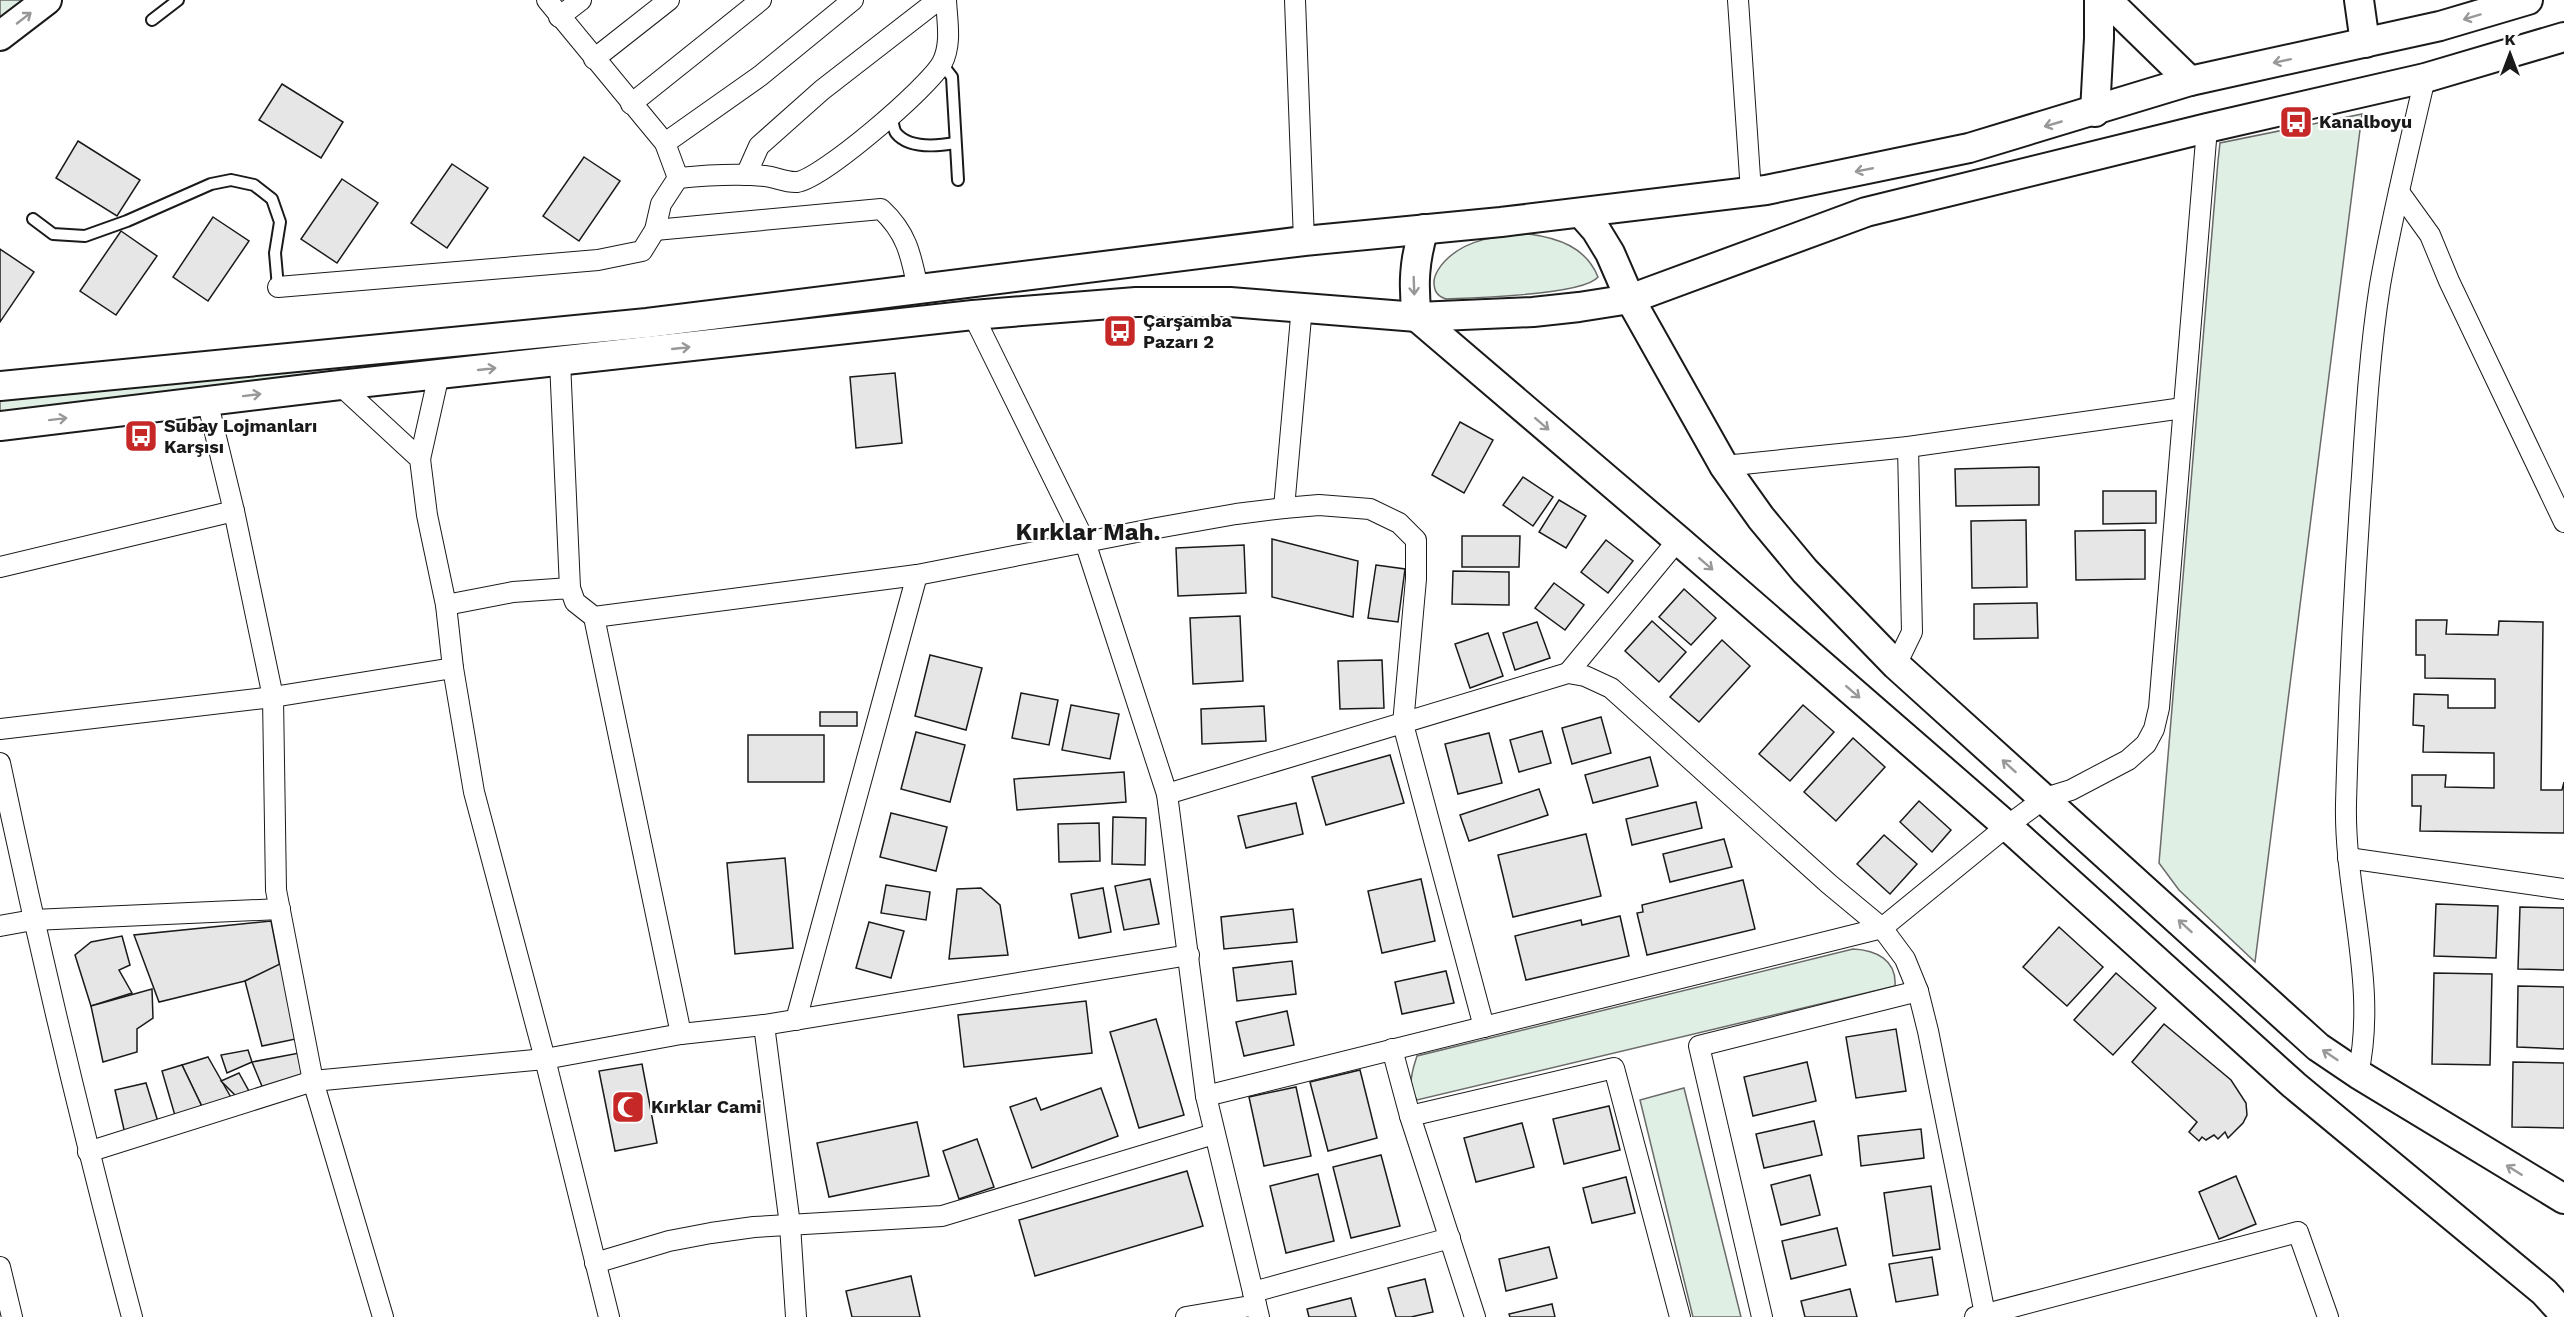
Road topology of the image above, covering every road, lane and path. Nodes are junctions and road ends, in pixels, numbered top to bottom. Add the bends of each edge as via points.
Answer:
1 (47, 0) edge
2 (178, 0) edge
3 (547, 0) edge
4 (581, 0) edge
5 (669, 0) edge
6 (761, 0) edge
7 (853, 0) edge
8 (938, 0) edge
9 (946, 0) edge
10 (1294, 0) edge
11 (1738, 0) edge
12 (2098, 0) edge
13 (2107, 0) edge
14 (2359, 0) edge
15 (2528, 0) edge
16 (559, 17) junction
17 (152, 20) dead end
18 (0, 36) edge
19 (2564, 37) edge
20 (2365, 43) junction
21 (594, 59) junction
22 (942, 64) junction
23 (2424, 78) junction
24 (2190, 81) junction
25 (631, 104) junction
26 (2095, 112) junction
27 (891, 115) junction
28 (2207, 128) junction
29 (665, 143) junction
30 (956, 143) junction
31 (746, 175) junction
32 (678, 178) junction
33 (957, 180) dead end
34 (1751, 192) junction
35 (2399, 192) junction
36 (1581, 213) junction
37 (33, 219) dead end
38 (1424, 229) junction
39 (655, 230) junction
40 (1304, 241) junction
41 (278, 287) joint
42 (918, 288) junction
43 (1630, 299) junction
44 (1302, 306) junction
45 (973, 315) junction
46 (1418, 317) junction
47 (560, 361) junction
48 (439, 374) junction
49 (340, 385) junction
50 (0, 386) edge
51 (207, 400) junction
52 (2183, 408) junction
53 (0, 426) edge
54 (1908, 447) junction
55 (420, 459) junction
56 (1724, 466) junction
57 (1284, 508) junction
58 (234, 511) junction
59 (2564, 522) edge
60 (1678, 540) junction
61 (1086, 542) junction
62 (0, 567) edge
63 (917, 575) junction
64 (570, 588) junction
65 (446, 605) junction
66 (594, 616) junction
67 (1896, 665) junction
68 (453, 668) junction
69 (1568, 673) junction
70 (273, 697) junction
71 (1403, 724) junction
72 (0, 729) edge
73 (0, 763) edge
74 (1167, 794) junction
75 (2045, 798) junction
76 (2007, 826) junction
77 (2349, 858) junction
78 (2564, 889) edge
79 (280, 909) junction
80 (33, 920) junction
81 (0, 926) edge
82 (1882, 928) junction
83 (1188, 955) junction
84 (1918, 991) junction
85 (796, 1020) junction
86 (764, 1025) junction
87 (1484, 1027) junction
88 (681, 1034) junction
89 (1392, 1049) junction
90 (545, 1059) junction
91 (2358, 1074) junction
92 (313, 1081) junction
93 (1206, 1096) junction
94 (1410, 1116) junction
95 (1214, 1134) junction
96 (88, 1152) junction
97 (2564, 1199) edge
98 (790, 1225) junction
99 (1450, 1238) junction
100 (595, 1263) junction
101 (0, 1267) edge
102 (1256, 1305) edge
103 (2564, 1314) edge
104 (1980, 1316) edge
105 (12, 1317) edge
106 (132, 1317) edge
107 (383, 1317) edge
108 (609, 1317) edge
109 (796, 1317) edge
110 (1186, 1317) edge
111 (1475, 1317) edge
112 (1680, 1317) edge
113 (1762, 1317) edge
114 (2328, 1317) edge

18 -> 1 main road
2 - 17 lane
3 - 16 street
4 - 16 street
5 - 21 street
6 - 25 street
7 - 29 street via 760,76
8 - 31 street via 822,90 759,146
9 - 22 street via 948,45
10 - 40 street
11 - 34 street
12 - 26 main road
13 - 24 main road
14 - 20 main road
15 -> 20 main road
16 - 21 street
19 - 23 main road
20 -> 24 main road
21 - 25 street
22 - 27 street
22 - 30 lane via 952,77
23 - 28 main road
23 - 35 street
24 - 26 main road
25 - 29 street
26 -> 34 main road via 1969,148
27 - 30 lane via 895,132 907,142 939,146
27 - 31 street via 832,164 797,182
28 - 43 main road via 1866,212
28 - 52 street
29 - 32 street
30 - 33 lane
31 - 32 street
32 - 39 street via 661,204
34 - 36 main road
35 - 59 street via 2430,235
35 - 77 street via 2372,346 2358,527 2347,775
36 - 38 main road
36 - 43 main road via 1610,253
37 - 41 lane via 53,234 86,236 211,184 231,180 254,185 272,199 280,222 275,253
38 - 40 main road
38 -> 46 main road via 1414,277
39 - 41 street via 642,251 598,260
39 - 42 street via 881,209 895,222 909,247
40 - 42 main road
42 - 50 main road via 647,323
43 - 46 main road via 1533,312
43 - 56 main road
44 - 45 main road via 1136,302
44 - 46 main road
44 - 57 street
47 -> 45 main road
45 - 61 street
46 -> 60 main road
48 -> 47 main road
47 - 64 street
48 - 49 main road
48 - 55 street
51 -> 49 main road
49 - 55 street
53 -> 51 main road
51 - 58 street
52 - 54 street
52 - 75 street via 2159,708 2154,729 2146,744 2128,760 2071,790
54 - 56 street
54 - 67 street via 1912,632
55 - 65 street
56 - 67 main road via 1805,571
57 - 61 street
57 - 71 street via 1318,505 1370,509 1399,523 1416,540
58 - 62 street
58 - 70 street
60 - 69 street
60 -> 76 main road
61 - 63 street
61 - 74 street
63 - 66 street
63 - 85 street
64 - 65 street via 513,592
64 - 66 street via 575,602
65 - 68 street
66 - 88 street
75 -> 67 main road
68 - 70 street
68 - 90 street via 474,792
69 - 71 street
69 - 82 street via 1611,688
70 - 72 street
70 - 79 street via 276,890
71 - 74 street
71 - 87 street
73 - 80 street
74 - 83 street
75 - 76 street
91 -> 75 main road via 2318,1047
76 - 82 street
76 - 103 main road via 2294,1084 2544,1292
77 - 78 street
77 - 91 street via 2364,985 2364,1050
79 - 80 street
79 - 92 street
80 - 81 street
80 - 96 street
82 - 84 street via 1905,959
82 - 87 street
83 - 85 street
83 - 93 street
84 - 104 street
84 - 113 street via 1699,1046
85 - 86 street
86 - 88 street
86 - 98 street
87 - 89 street
88 - 90 street
89 - 93 street
89 - 94 street
90 - 92 street
90 - 100 street
97 -> 91 main road
92 - 96 street
92 - 107 street
93 - 95 street
94 - 99 street
94 - 112 street via 1614,1068
95 - 98 street via 942,1216
95 - 102 street
96 - 106 street
98 - 100 street via 669,1241
98 - 109 street
99 - 102 street
99 - 111 street
100 - 108 street
101 - 105 street
102 - 110 street
104 - 114 street via 2298,1232

